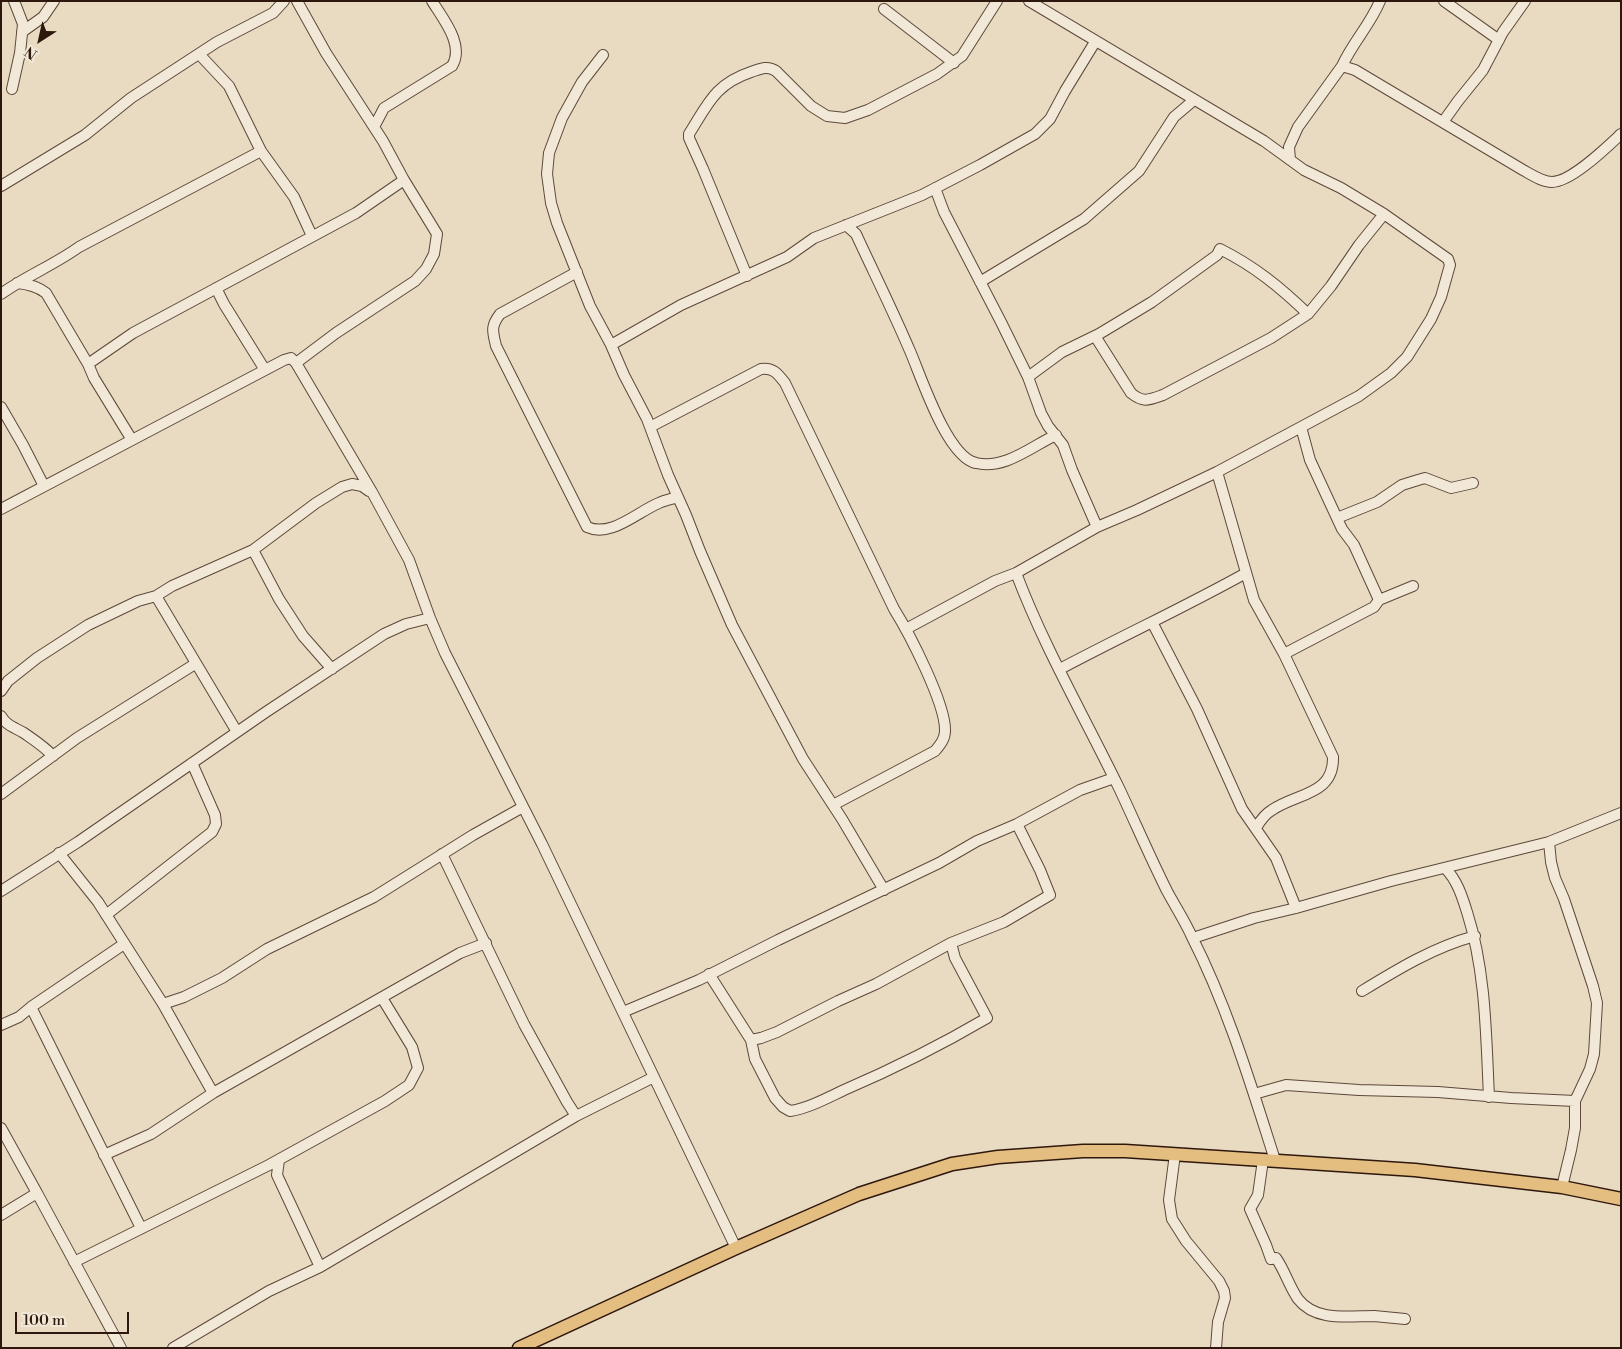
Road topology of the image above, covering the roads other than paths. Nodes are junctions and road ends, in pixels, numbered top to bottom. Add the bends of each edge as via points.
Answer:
1 (14, 1) edge
2 (54, 1) edge
3 (284, 1) edge
4 (297, 1) edge
5 (432, 1) edge
6 (998, 1) edge
7 (1029, 1) edge
8 (1380, 1) edge
9 (1444, 1) edge
10 (1526, 1) edge
11 (884, 9) dead end
12 (22, 32) junction
13 (1499, 40) junction
14 (1095, 42) junction
15 (199, 54) junction
16 (603, 55) dead end
17 (954, 63) junction
18 (1342, 66) junction
19 (12, 89) dead end
20 (1194, 100) junction
21 (1443, 122) junction
22 (374, 127) junction
23 (1621, 134) edge
24 (261, 151) junction
25 (1290, 160) junction
26 (404, 180) junction
27 (1, 186) edge
28 (935, 188) junction
29 (1384, 214) junction
30 (846, 225) junction
31 (312, 236) junction
32 (577, 272) junction
33 (746, 276) junction
34 (29, 280) junction
35 (980, 282) junction
36 (216, 288) junction
37 (1, 294) edge
38 (1308, 314) junction
39 (1095, 336) junction
40 (611, 345) junction
41 (296, 363) junction
42 (88, 364) junction
43 (265, 370) junction
44 (1028, 377) junction
45 (1, 407) edge
46 (650, 427) junction
47 (1300, 427) junction
48 (1056, 434) junction
49 (132, 440) junction
50 (1217, 472) junction
51 (1473, 483) dead end
52 (44, 486) junction
53 (372, 492) junction
54 (678, 497) junction
55 (1, 509) edge
56 (1337, 518) junction
57 (1097, 527) junction
58 (254, 550) junction
59 (1016, 572) junction
60 (1246, 573) junction
61 (1414, 586) dead end
62 (156, 596) junction
63 (1380, 600) junction
64 (430, 618) junction
65 (1152, 622) junction
66 (906, 629) junction
67 (1284, 654) junction
68 (195, 664) junction
69 (332, 670) junction
70 (1060, 670) junction
71 (1, 691) edge
72 (1, 716) edge
73 (237, 732) junction
74 (53, 756) junction
75 (192, 763) junction
76 (1114, 778) junction
77 (1, 794) edge
78 (833, 805) junction
79 (524, 807) junction
80 (1621, 812) edge
81 (1017, 824) junction
82 (1256, 828) junction
83 (1549, 842) junction
84 (59, 853) junction
85 (442, 854) junction
86 (1446, 868) junction
87 (884, 890) junction
88 (1, 891) edge
89 (1296, 908) junction
90 (106, 915) junction
91 (1475, 936) junction
92 (1193, 938) junction
93 (486, 943) junction
94 (951, 943) junction
95 (124, 944) junction
96 (709, 974) junction
97 (1362, 991) dead end
98 (382, 998) junction
99 (163, 1004) junction
100 (31, 1006) junction
101 (623, 1012) junction
102 (1, 1025) edge
103 (751, 1040) junction
104 (654, 1077) junction
105 (213, 1093) junction
106 (1254, 1094) junction
107 (1489, 1097) junction
108 (1575, 1100) junction
109 (576, 1116) junction
110 (1, 1128) edge
111 (1175, 1154) junction
112 (104, 1155) junction
113 (279, 1160) junction
114 (1269, 1160) junction
115 (262, 1168) junction
116 (276, 1175) junction
117 (1562, 1187) junction
118 (37, 1194) junction
119 (1621, 1199) edge
120 (1, 1215) edge
121 (141, 1228) junction
122 (736, 1248) junction
123 (74, 1262) junction
124 (320, 1267) junction
125 (1405, 1319) dead end
126 (121, 1348) edge
127 (173, 1348) edge
128 (519, 1348) edge
129 (1216, 1348) edge

1 - 12 street via 23,24
2 - 12 street via 43,17
3 - 15 street via 273,13
4 - 22 street
5 - 22 street via 456,46 456,58 452,66 384,108
6 - 17 street
7 - 14 street
8 - 18 street
9 - 13 street
10 - 13 street
11 - 17 street
12 - 19 street
13 - 21 street via 1483,70
14 - 20 street
14 - 28 street via 1042,129
15 - 24 street via 229,86
15 - 27 street via 131,98 85,135
16 - 32 street via 582,82 566,111 549,153 551,203
17 - 33 street via 868,110 845,118 827,116 811,106 771,67 739,76 714,95 689,138
18 - 21 street via 1355,70
18 - 25 street via 1298,127 1289,147
20 - 25 street
20 - 35 street via 1174,118 1138,171 1117,191 1084,219
21 - 23 street via 1523,170 1550,182 1562,181 1597,157
22 - 26 street
24 - 31 street via 294,197
24 - 34 street via 79,247
25 - 29 street
26 - 31 street via 356,213
26 - 41 street via 436,234 434,254 426,269 415,281
28 - 30 street
28 - 35 street
29 - 38 street
29 - 47 street via 1448,259 1450,265 1441,297 1407,357 1391,372 1359,396
30 - 33 street via 814,238 787,257
30 - 48 street via 856,234 942,426 969,461 988,464 1006,461
31 - 36 street
32 - 40 street via 590,306
32 - 54 street via 500,314 493,323 496,346 586,527 600,531 616,526 660,502
33 - 40 street via 681,306
34 - 37 street via 17,283
34 - 42 street via 46,293
35 - 44 street
36 - 42 street via 133,333
36 - 43 street
38 - 39 street via 1260,272 1220,249 1217,255 1152,302
38 - 39 street via 1235,358 1148,400 1138,399 1131,393
39 - 44 street via 1062,352
40 - 46 street
41 - 43 street via 291,358
41 - 53 street
42 - 49 street
43 - 49 street
44 - 48 street via 1041,413
45 - 52 street
46 - 54 street
46 - 66 street via 761,369 776,371 785,383
47 - 50 street
47 - 56 street via 1310,460
48 - 57 street
49 - 52 street
50 - 57 street
50 - 60 street
51 - 56 street via 1451,488 1425,478 1402,485 1377,502
52 - 55 street
53 - 58 street via 352,484 342,487
53 - 64 street via 409,560
54 - 78 street via 751,663 803,759
56 - 63 street via 1354,545
57 - 59 street
58 - 62 street
58 - 69 street via 298,627
59 - 66 street
59 - 70 street via 1032,614
60 - 65 street
60 - 67 street via 1254,600
61 - 63 street
62 - 68 street
62 - 71 street via 88,625 37,658 8,681
63 - 67 street via 1374,607
64 - 69 street via 384,634
64 - 79 street
65 - 70 street
65 - 82 street via 1197,709 1242,809
66 - 78 street via 944,717 945,733 941,744 935,751
67 - 82 street via 1326,738 1334,757 1334,767 1323,786 1271,810
68 - 73 street
68 - 74 street
69 - 73 street
70 - 76 street
72 - 74 street
73 - 75 street
74 - 77 street
75 - 84 street
75 - 90 street via 215,815 216,824 212,832
76 - 81 street via 1080,790
76 - 92 street via 1168,894
78 - 87 street
79 - 85 street
79 - 101 street
80 - 83 street
81 - 87 street
81 - 94 street via 1050,895 1004,922
82 - 89 street via 1276,858
83 - 86 street
83 - 108 street via 1555,878 1597,1002 1594,1054
84 - 88 street
84 - 90 street
85 - 93 street
85 - 99 street via 374,897 267,950 222,978
86 - 89 street
86 - 91 street via 1454,877
87 - 96 street
89 - 92 street
90 - 95 street
91 - 97 street via 1429,953
91 - 107 street via 1483,990
92 - 106 street via 1226,1014
93 - 98 street via 460,953
93 - 109 street via 524,1024
94 - 103 street via 876,984 777,1032
94 - 103 street via 955,958 987,1018 886,1071 790,1111 780,1104 767,1084 755,1059
95 - 99 street
95 - 100 street
96 - 101 street
96 - 103 street
98 - 105 street
98 - 113 street via 412,1047 418,1068 409,1085
99 - 105 street
100 - 102 street via 19,1017
100 - 112 street
101 - 104 street
104 - 109 street
104 - 122 street
105 - 112 street via 151,1134
106 - 107 street via 1286,1084
106 - 114 street
107 - 108 street
108 - 117 street via 1575,1128
109 - 124 street
110 - 118 street
111 - 114 main road
111 - 122 main road via 1083,1151 952,1164 859,1194
111 - 129 street via 1169,1200 1172,1219 1224,1291
112 - 121 street
113 - 115 street
113 - 116 street
114 - 117 main road via 1415,1170
114 - 125 street via 1250,1210 1271,1259 1276,1258 1306,1308 1337,1317
115 - 116 street
115 - 121 street
116 - 124 street
117 - 119 main road
118 - 120 street
118 - 123 street
121 - 123 street
122 - 128 main road
123 - 126 street
124 - 127 street via 269,1291

